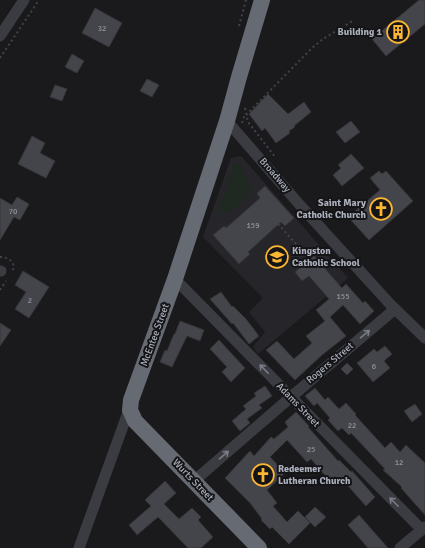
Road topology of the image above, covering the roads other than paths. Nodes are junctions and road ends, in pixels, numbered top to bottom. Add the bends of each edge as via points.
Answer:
1 (24, 0) edge
2 (262, 0) edge
3 (0, 36) edge
4 (227, 121) junction
5 (175, 279) junction
6 (395, 309) junction
7 (425, 338) edge
8 (291, 397) junction
9 (130, 410) junction
10 (194, 481) junction
11 (423, 529) edge
12 (79, 548) edge
13 (259, 548) edge
14 (400, 548) edge

1 - 3 street
2 - 4 highway
4 - 5 highway, McEntee Street
4 - 6 street, Broadway
8 -> 5 street, Adams Street
5 - 9 highway, McEntee Street via 131,400
6 - 7 street, Broadway
8 -> 6 street, Rogers Street
10 -> 8 street, Rogers Street
11 -> 8 street, Adams Street
9 - 10 highway, Wurts Street via 135,421
9 - 12 street, McEntee Street
10 - 13 highway, Wurts Street
11 - 14 street

